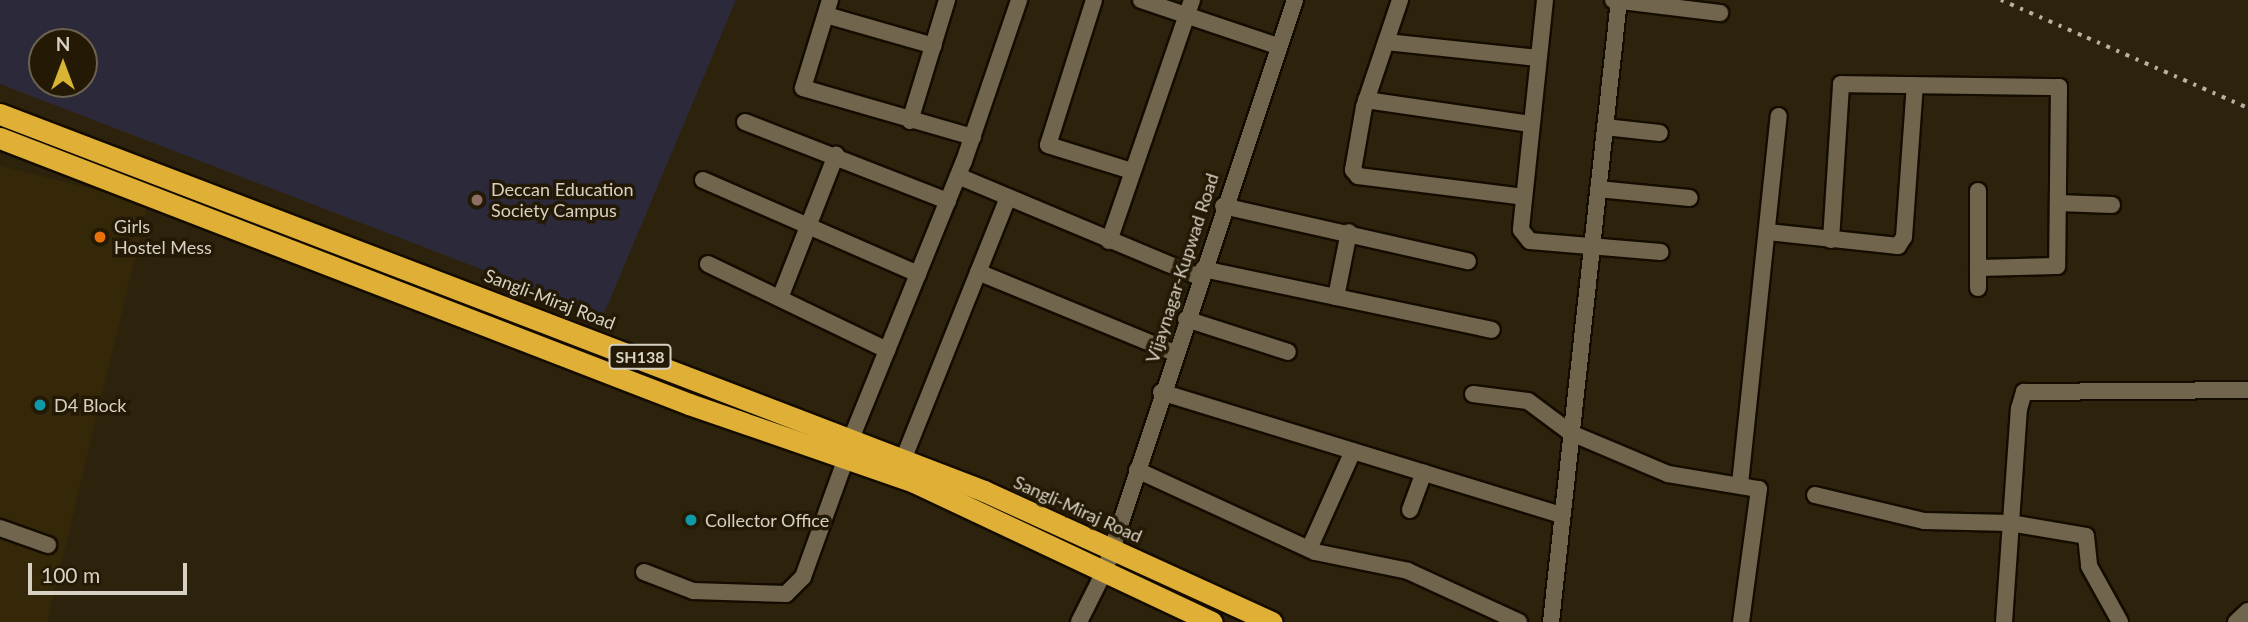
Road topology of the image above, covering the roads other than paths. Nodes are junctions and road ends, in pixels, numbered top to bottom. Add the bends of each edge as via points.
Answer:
1 (947, 0) edge
2 (1019, 0) edge
3 (1094, 0) edge
4 (1141, 0) edge
5 (1295, 0) edge
6 (1401, 0) edge
7 (1545, 0) edge
8 (1613, 0) edge
9 (1619, 0) edge
10 (828, 7) edge
11 (1190, 8) edge
12 (1720, 13) dead end
13 (1386, 42) junction
14 (934, 46) junction
15 (1278, 46) junction
16 (1538, 58) junction
17 (1915, 85) junction
18 (1366, 100) junction
19 (0, 114) edge
20 (1779, 116) dead end
21 (910, 121) junction
22 (745, 122) dead end
23 (1530, 124) junction
24 (1605, 127) junction
25 (1660, 133) dead end
26 (973, 137) junction
27 (0, 138) edge
28 (836, 155) junction
29 (1132, 171) junction
30 (958, 176) junction
31 (704, 180) dead end
32 (1598, 189) junction
33 (1978, 191) dead end
34 (1008, 197) junction
35 (1524, 197) junction
36 (1690, 198) dead end
37 (948, 201) junction
38 (2058, 203) junction
39 (2112, 205) dead end
40 (1223, 206) junction
41 (807, 225) junction
42 (1349, 232) junction
43 (1768, 232) junction
44 (1831, 240) junction
45 (1109, 241) junction
46 (1591, 247) junction
47 (1661, 253) dead end
48 (1468, 261) dead end
49 (708, 264) dead end
50 (1978, 268) junction
51 (978, 272) junction
52 (1201, 273) junction
53 (918, 274) junction
54 (1978, 288) dead end
55 (1336, 297) junction
56 (779, 298) junction
57 (1186, 319) junction
58 (1492, 330) dead end
59 (887, 350) junction
60 (1288, 352) dead end
61 (1175, 353) junction
62 (2248, 390) edge
63 (1161, 392) junction
64 (1473, 394) dead end
65 (1571, 433) junction
66 (848, 449) junction
67 (1353, 451) junction
68 (903, 460) junction
69 (1137, 470) junction
70 (1424, 472) junction
71 (1740, 484) junction
72 (1815, 495) dead end
73 (1410, 510) dead end
74 (1562, 515) junction
75 (2010, 523) junction
76 (0, 528) edge
77 (48, 545) dead end
78 (1111, 549) junction
79 (1309, 549) junction
80 (1105, 570) junction
81 (644, 572) dead end
82 (2248, 611) edge
83 (1079, 622) edge
84 (1212, 622) edge
85 (1272, 622) edge
86 (1519, 622) edge
87 (1551, 622) edge
88 (1741, 622) edge
89 (2004, 622) edge
90 (2120, 622) edge
91 (2236, 622) edge

1 - 14 street
2 - 26 street
3 - 29 street via 1048,145
4 - 11 street
5 - 15 street, Vijaynagar-Kupwad Road
6 - 13 street
7 - 16 street
8 - 9 street
9 - 12 street
9 - 24 street
10 - 14 street
10 - 21 street via 803,88
11 - 15 street
11 - 29 street
13 - 16 street
13 - 18 street
14 - 21 street
15 - 40 street, Vijaynagar-Kupwad Road
16 - 23 street
17 - 38 street via 2059,87
17 - 44 street via 1904,237 1898,246
17 - 44 street via 1841,83
18 - 23 street
18 - 35 street via 1353,160 1358,176
19 - 66 highway, Sangli-Miraj Road / SH138
20 - 43 street
21 - 26 street
22 - 28 street
23 - 35 street
24 - 25 street
24 - 32 street
26 - 30 street
27 - 66 highway, Sangli-Miraj Road via 689,404
28 - 37 street
28 - 41 street
29 - 45 street
30 - 34 street
30 - 37 street
31 - 41 street
32 - 36 street
32 - 46 street
33 - 50 street
34 - 45 street
34 - 51 street
35 - 46 street via 1521,230 1530,241
37 - 53 street
38 - 39 street
38 - 50 street via 2057,266
40 - 42 street
40 - 52 street, Vijaynagar-Kupwad Road
41 - 53 street
41 - 56 street
42 - 48 street
42 - 55 street
43 - 44 street
43 - 71 street
45 - 52 street
46 - 47 street
46 - 65 street
49 - 56 street
50 - 54 street
51 - 61 street
51 - 68 street
52 - 55 street
52 - 57 street, Vijaynagar-Kupwad Road
53 - 59 street
55 - 58 street
56 - 59 street
57 - 60 street
57 - 61 street, Vijaynagar-Kupwad Road
59 - 66 street
61 - 63 street, Vijaynagar-Kupwad Road
62 - 75 street via 2024,392
63 - 67 street
63 - 69 street, Vijaynagar-Kupwad Road
64 - 65 street via 1528,401
65 - 71 street via 1668,474
65 - 74 street
66 - 68 highway, Sangli-Miraj Road / SH138
66 - 80 highway, Sangli-Miraj Road
66 - 81 street via 803,577 786,594 693,591
67 - 70 street
67 - 79 street
68 - 78 highway, Sangli-Miraj Road / SH138
69 - 78 street, Vijaynagar-Kupwad Road
69 - 79 street
70 - 73 street
70 - 74 street
71 - 88 street via 1759,489
72 - 75 street via 1924,522
74 - 87 street
75 - 89 street
75 - 90 street via 2086,536 2090,566
76 - 77 street
78 - 80 street, Vijaynagar-Kupwad Road
78 - 85 highway, Sangli-Miraj Road / SH138
79 - 86 street via 1408,571
80 - 83 street, Vijaynagar-Kupwad Road
80 - 84 highway, Sangli-Miraj Road
82 - 91 street

